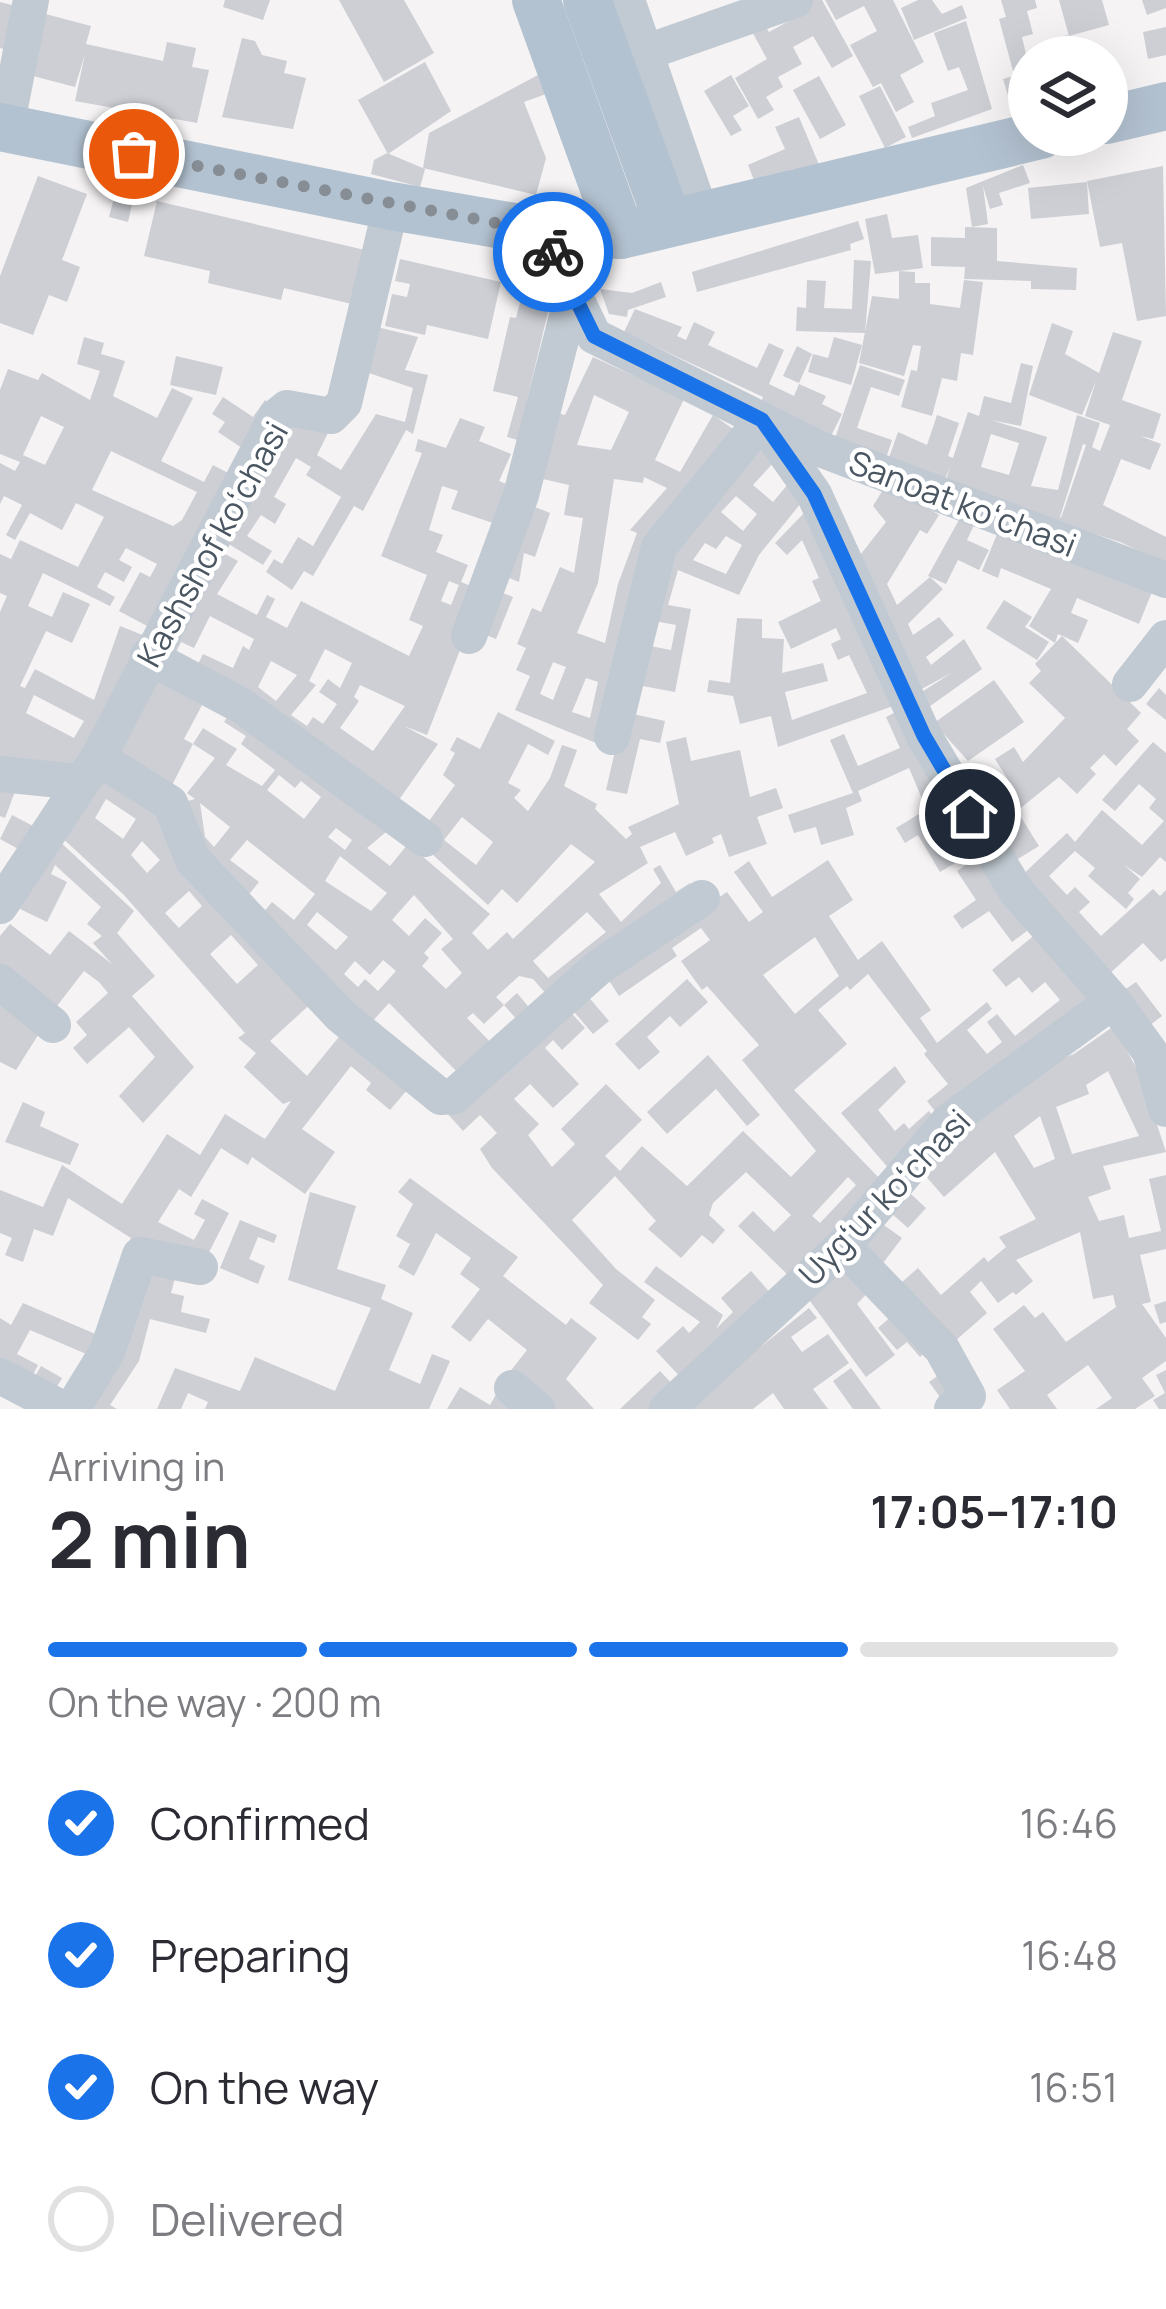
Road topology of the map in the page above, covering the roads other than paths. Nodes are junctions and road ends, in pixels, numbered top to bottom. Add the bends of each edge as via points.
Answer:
1 (32, 0) edge
2 (536, 0) edge
3 (587, 0) edge
4 (627, 0) edge
5 (795, 0) edge
6 (647, 52) junction
7 (1166, 106) edge
8 (1128, 115) edge
9 (3, 128) edge
10 (1008, 143) edge
11 (391, 206) junction
12 (685, 218) junction
13 (544, 232) junction
14 (621, 235) junction
15 (573, 293) junction
16 (762, 420) junction
17 (1166, 580) edge
18 (469, 636) dead end
19 (1166, 638) edge
20 (148, 656) junction
21 (1130, 684) dead end
22 (612, 737) dead end
23 (88, 770) junction
24 (0, 774) edge
25 (425, 839) dead end
26 (702, 898) dead end
27 (0, 906) edge
28 (0, 982) edge
29 (1113, 1000) junction
30 (53, 1025) dead end
31 (1158, 1047) edge
32 (1166, 1109) edge
33 (843, 1246) junction
34 (200, 1267) dead end
35 (0, 1376) edge
36 (68, 1409) edge
37 (667, 1409) edge
38 (952, 1409) edge

1 - 9 street
2 - 14 main road
3 - 12 main road
4 - 6 street
5 - 6 street
6 - 12 street
7 - 8 main road
9 - 11 main road
10 - 12 main road
11 - 13 main road
11 - 20 street, Kashshof koʻchasi via 344,403 331,416 287,408 276,417
12 - 14 main road
13 - 14 main road
13 - 15 street, Sanoat koʻchasi
15 - 16 street, Sanoat koʻchasi via 594,336
15 - 18 street via 521,495
16 - 17 street, Sanoat koʻchasi
16 - 22 street via 659,547
16 - 29 street via 814,494 924,736 1016,891
19 - 21 street
20 - 23 street, Kashshof koʻchasi
20 - 25 street via 242,706
23 - 24 street
23 - 26 street via 170,803 193,860 341,1016 441,1097 454,1096 599,968
23 - 27 street, Kashshof koʻchasi
28 - 30 street
29 - 31 street
29 - 33 street, Uygʻur koʻchasi via 949,1121
31 - 32 street
33 - 37 street, Uygʻur koʻchasi
33 - 38 street via 942,1349 968,1396
34 - 36 street via 140,1256 107,1352
35 - 36 street

